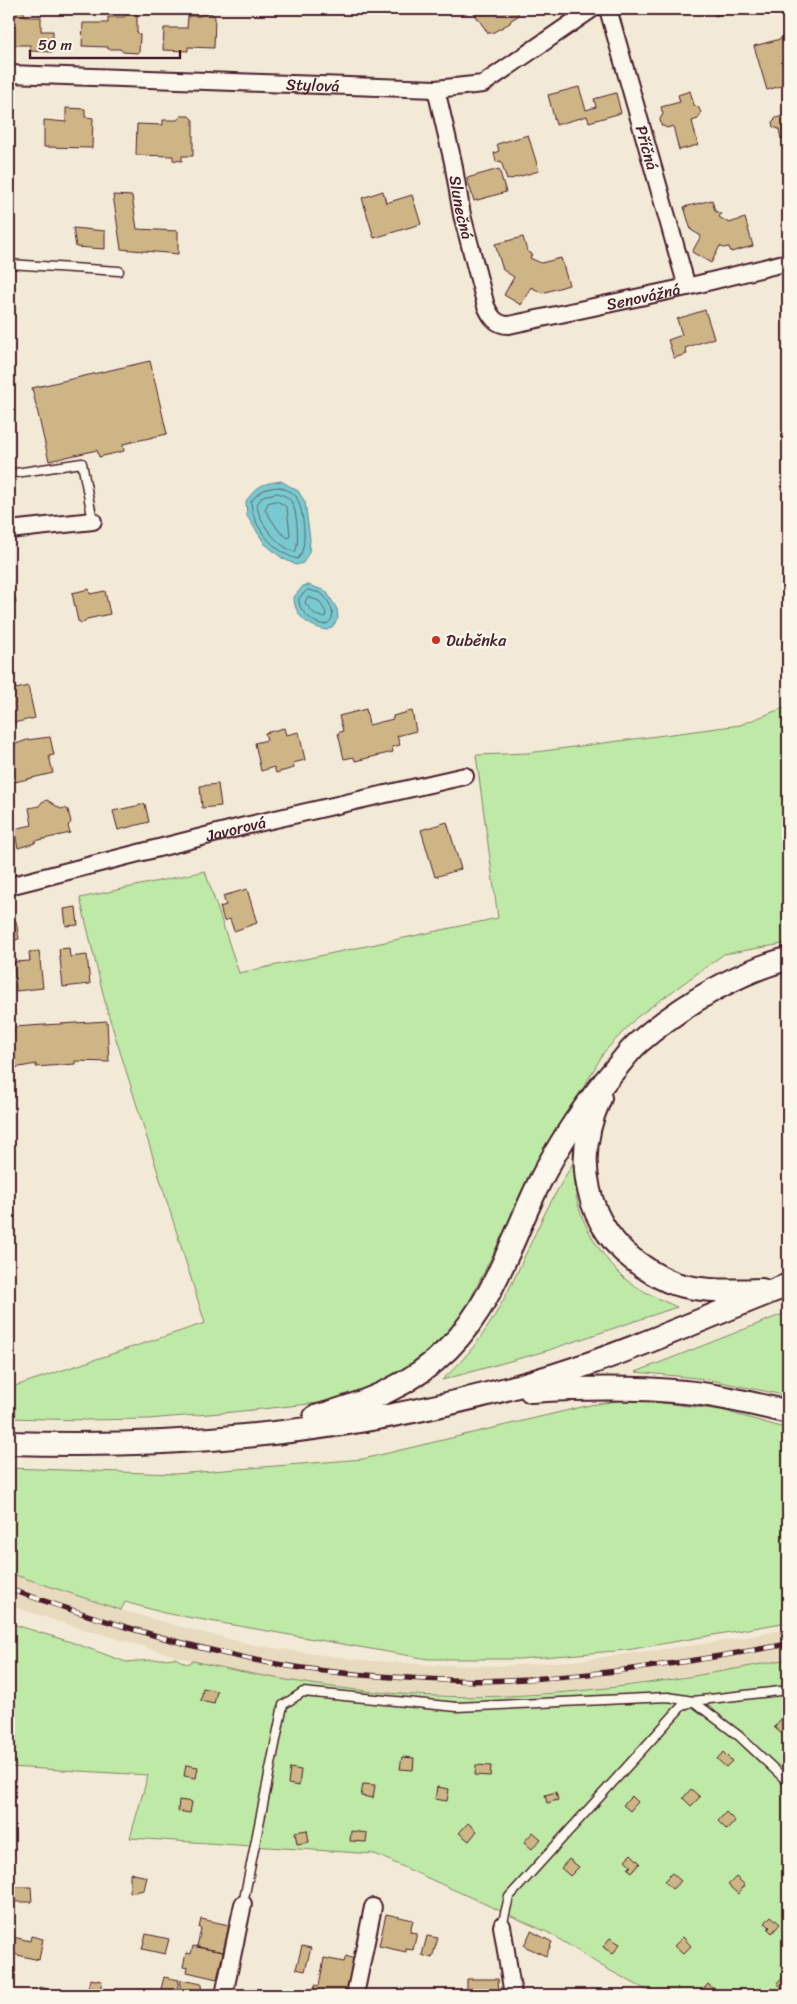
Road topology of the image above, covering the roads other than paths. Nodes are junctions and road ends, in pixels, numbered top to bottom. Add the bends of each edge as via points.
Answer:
1 (592, 9) edge
2 (608, 9) edge
3 (9, 74) edge
4 (436, 89) junction
5 (788, 262) edge
6 (9, 264) edge
7 (119, 271) dead end
8 (687, 287) junction
9 (497, 323) joint
10 (9, 474) edge
11 (93, 521) joint
12 (9, 530) edge
13 (465, 776) dead end
14 (9, 886) edge
15 (788, 959) edge
16 (610, 1074) junction
17 (782, 1288) edge
18 (475, 1397) junction
19 (788, 1412) edge
20 (225, 1439) junction
21 (9, 1443) edge
22 (788, 1690) edge
23 (693, 1700) junction
24 (788, 1782) edge
25 (243, 1904) joint
26 (373, 1908) dead end
27 (502, 1926) joint
28 (224, 1995) edge
29 (355, 1995) edge
30 (513, 1995) edge

1 - 4 street, Stylová via 483,84
2 - 8 street, Příčná
3 - 4 street, Stylová
4 - 9 street, Slunečná via 483,297
5 - 8 street, Senovážná
6 - 7 lane
8 - 9 street, Senovážná via 509,325
10 - 11 lane via 82,463
11 - 12 street
13 - 14 street, Javorová via 245,826
15 - 16 main road via 746,971 687,1004 637,1044
16 - 17 main road via 595,1108 586,1164 590,1197 604,1230 631,1259 674,1283 706,1290
16 - 20 main road via 564,1137 490,1290 464,1330 444,1353 390,1392 274,1429
17 - 18 main road via 593,1362
18 - 19 main road via 566,1389 654,1390 728,1398
18 - 20 main road via 365,1420
20 - 21 main road via 78,1445
22 - 23 lane
23 - 24 lane via 739,1736
23 - 25 lane via 668,1697 457,1707 303,1692 284,1705
23 - 27 lane via 682,1706 509,1897
25 - 28 street
26 - 29 street
27 - 30 street

